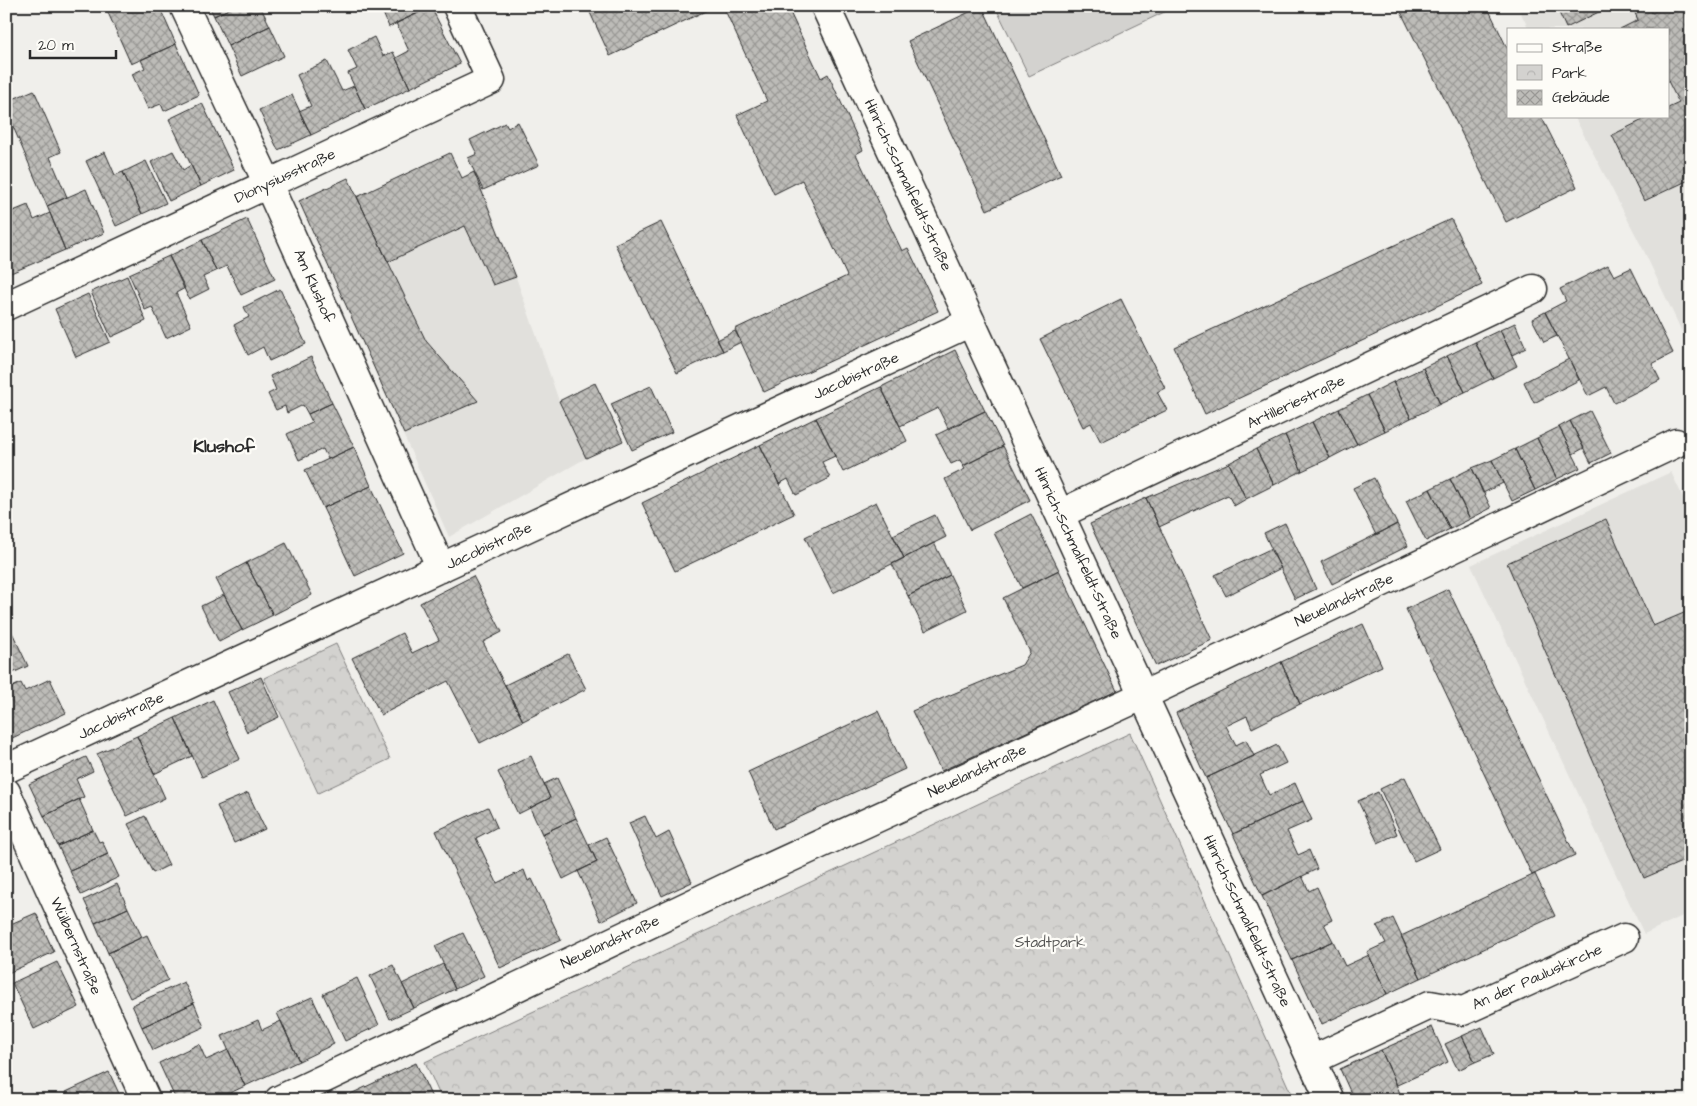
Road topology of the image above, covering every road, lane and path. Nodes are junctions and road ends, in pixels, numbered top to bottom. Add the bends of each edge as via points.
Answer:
1 (184, 6) edge
2 (457, 6) edge
3 (825, 6) edge
4 (268, 184) junction
5 (1533, 289) dead end
6 (6, 306) edge
7 (971, 322) junction
8 (1676, 443) dead end
9 (1060, 514) junction
10 (441, 568) junction
11 (1144, 695) junction
12 (6, 769) edge
13 (6, 792) edge
14 (1624, 938) dead end
15 (1312, 1060) junction
16 (146, 1100) edge
17 (279, 1100) edge
18 (1330, 1100) edge

1 - 4 street, Am Klushof
2 - 4 street, Dionysiusstraße via 491,80
3 - 7 street, Hinrich-Schmalfeldt-Straße
4 - 6 street, Dionysiusstraße
4 - 10 street, Am Klushof
5 - 9 street, Artilleriestraße
7 - 9 street, Hinrich-Schmalfeldt-Straße
7 - 10 street, Jacobistraße
8 - 11 street, Neuelandstraße
9 - 11 street, Hinrich-Schmalfeldt-Straße
10 - 12 street, Jacobistraße
11 - 15 street, Hinrich-Schmalfeldt-Straße
11 - 17 street, Neuelandstraße via 742,880
13 - 16 street, Wülbernstraße
14 - 15 street, An der Pauluskirche via 1463,1011 1430,1005
15 - 18 street, Hinrich-Schmalfeldt-Straße

